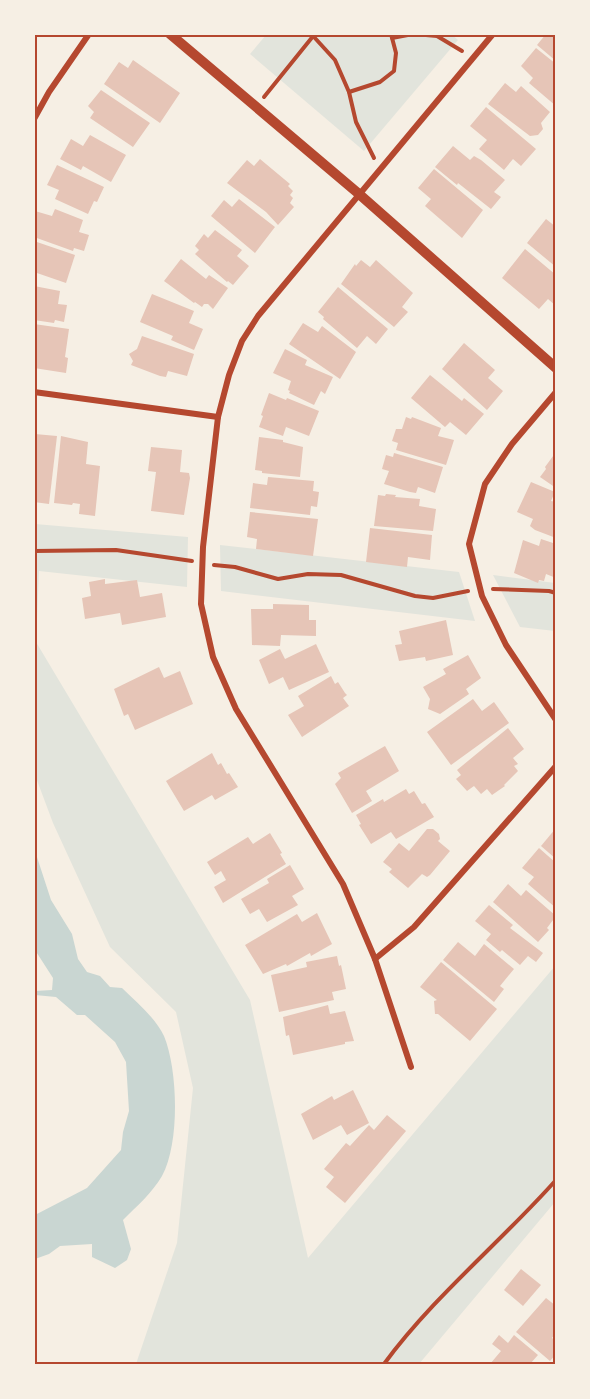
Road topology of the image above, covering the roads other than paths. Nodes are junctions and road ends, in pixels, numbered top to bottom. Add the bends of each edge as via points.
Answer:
1 (89, 34) edge
2 (170, 34) edge
3 (493, 34) edge
4 (34, 119) edge
5 (359, 194) junction
6 (555, 368) edge
7 (34, 392) edge
8 (555, 392) edge
9 (218, 417) junction
10 (555, 720) edge
11 (555, 766) edge
12 (375, 959) junction
13 (411, 1066) dead end

1 - 4 street
2 - 5 street
3 - 5 street
5 - 6 street
5 - 9 street via 258,316 242,342
7 - 9 street
8 - 10 street via 485,484 470,544 482,596 506,645
9 - 12 street via 201,604 213,657 236,709 343,884
11 - 12 street via 414,927
12 - 13 street

